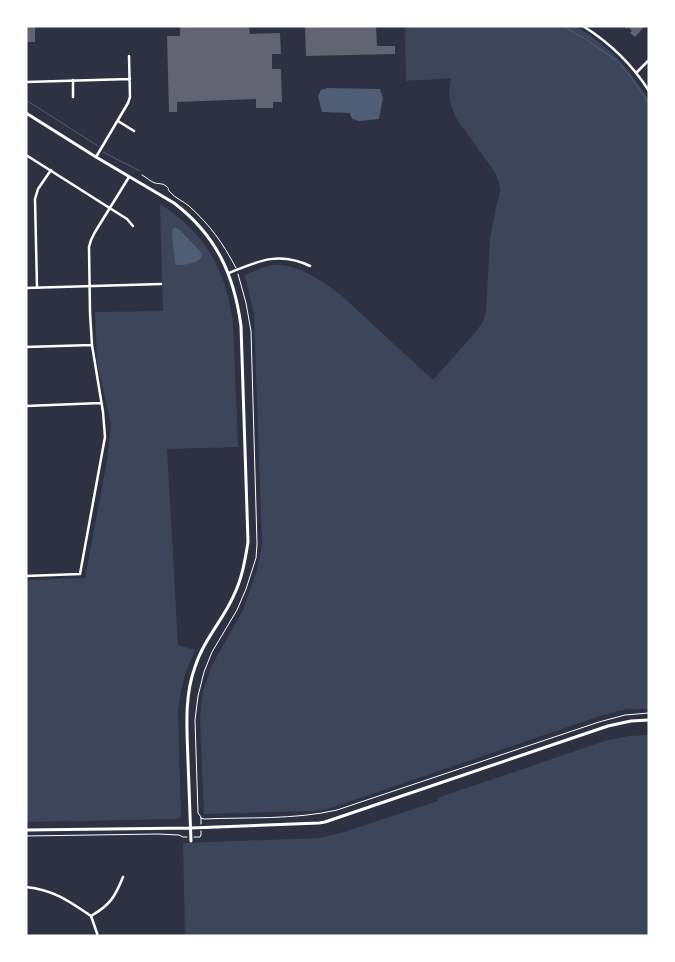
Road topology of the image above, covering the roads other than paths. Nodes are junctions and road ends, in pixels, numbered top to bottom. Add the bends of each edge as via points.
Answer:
1 (582, 26) edge
2 (129, 56) dead end
3 (649, 60) edge
4 (636, 73) junction
5 (130, 79) junction
6 (73, 80) junction
7 (26, 82) edge
8 (649, 92) edge
9 (74, 97) dead end
10 (26, 113) edge
11 (118, 121) junction
12 (134, 132) dead end
13 (26, 155) edge
14 (96, 157) junction
15 (51, 170) junction
16 (129, 177) junction
17 (109, 208) junction
18 (133, 226) dead end
19 (310, 266) dead end
20 (229, 273) junction
21 (161, 284) dead end
22 (90, 286) junction
23 (26, 288) edge
24 (37, 288) junction
25 (92, 345) junction
26 (26, 347) edge
27 (102, 402) junction
28 (26, 406) edge
29 (26, 576) edge
30 (649, 720) edge
31 (191, 828) junction
32 (26, 830) edge
33 (191, 841) dead end
34 (123, 877) dead end
35 (26, 887) edge
36 (91, 916) junction
37 (98, 936) edge

1 - 4 street via 603,40
2 - 5 street
3 - 4 street
4 - 8 street
5 - 6 street
5 - 11 street via 130,96
6 - 7 street
6 - 9 street
10 - 14 main road
11 - 12 street
11 - 14 street
13 - 15 street
14 - 16 main road
15 - 17 street
15 - 24 street via 34,199
16 - 17 street
16 - 20 main road via 174,203 192,218 212,240
17 - 18 street
17 - 22 street via 91,240
19 - 20 street via 276,258
20 - 31 main road via 241,326 248,542 237,589 203,649 190,684 187,729
21 - 22 street
22 - 24 street
22 - 25 street
23 - 24 street
25 - 26 street
25 - 27 street
27 - 28 street
27 - 29 street via 103,448 80,574
30 - 31 main road via 608,726 325,822
31 - 32 main road
31 - 33 main road
34 - 36 street via 104,909
35 - 36 street via 64,897
36 - 37 street

